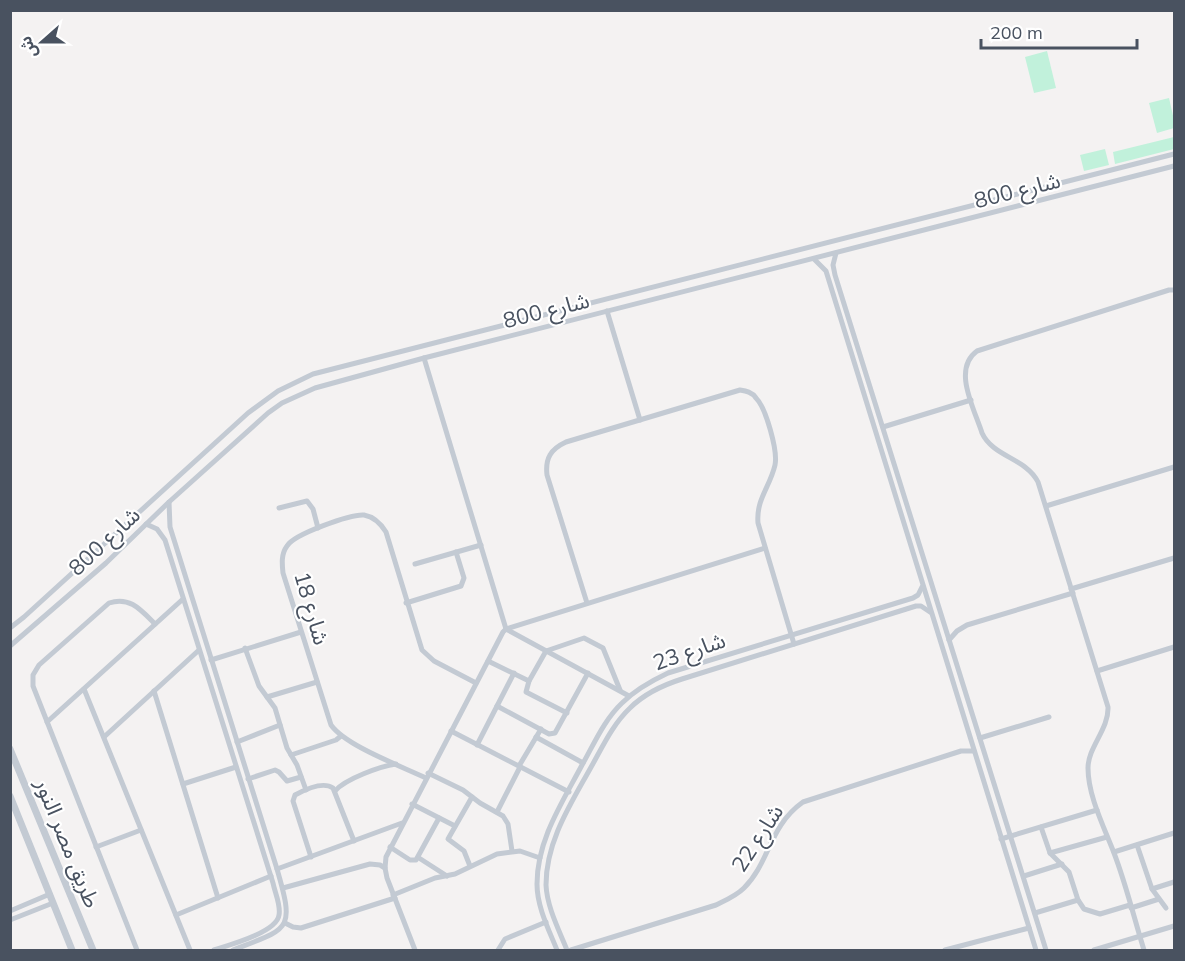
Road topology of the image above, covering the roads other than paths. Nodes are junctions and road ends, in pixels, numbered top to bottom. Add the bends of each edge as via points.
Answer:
1 (1174, 154) edge
2 (1174, 166) edge
3 (920, 219) junction
4 (922, 231) junction
5 (836, 253) junction
6 (814, 259) junction
7 (742, 265) junction
8 (745, 276) junction
9 (1174, 290) edge
10 (607, 311) junction
11 (424, 358) junction
12 (866, 374) junction
13 (858, 376) junction
14 (971, 400) junction
15 (640, 420) junction
16 (883, 427) junction
17 (1174, 467) edge
18 (169, 502) junction
19 (1046, 506) junction
20 (279, 508) dead end
21 (146, 524) junction
22 (318, 528) junction
23 (481, 545) junction
24 (765, 548) junction
25 (456, 552) junction
26 (1174, 558) edge
27 (415, 564) dead end
28 (922, 585) junction
29 (1072, 591) junction
30 (183, 599) junction
31 (406, 603) junction
32 (587, 603) junction
33 (930, 612) junction
34 (155, 624) junction
35 (10, 628) edge
36 (506, 629) junction
37 (301, 632) junction
38 (792, 635) junction
39 (950, 640) junction
40 (794, 644) junction
41 (10, 646) edge
42 (1174, 647) edge
43 (245, 648) junction
44 (199, 650) junction
45 (546, 651) junction
46 (211, 660) junction
47 (488, 661) junction
48 (1097, 671) junction
49 (514, 674) junction
50 (588, 674) junction
51 (529, 681) junction
52 (317, 682) junction
53 (476, 683) junction
54 (84, 689) junction
55 (154, 691) junction
56 (621, 692) junction
57 (629, 696) junction
58 (267, 697) junction
59 (497, 706) junction
60 (971, 707) junction
61 (961, 710) junction
62 (567, 713) junction
63 (1049, 717) dead end
64 (47, 722) junction
65 (280, 726) junction
66 (541, 729) junction
67 (451, 731) junction
68 (341, 736) junction
69 (536, 737) junction
70 (104, 738) junction
71 (980, 738) junction
72 (237, 742) junction
73 (477, 745) junction
74 (11, 751) edge
75 (974, 751) junction
76 (291, 754) junction
77 (583, 763) junction
78 (397, 764) junction
79 (520, 766) junction
80 (236, 767) junction
81 (14, 768) edge
82 (427, 776) junction
83 (301, 777) junction
84 (248, 779) junction
85 (183, 784) junction
86 (306, 790) junction
87 (335, 791) junction
88 (568, 791) junction
89 (576, 795) junction
90 (10, 796) edge
91 (472, 797) junction
92 (412, 804) junction
93 (1097, 810) junction
94 (497, 812) junction
95 (439, 818) junction
96 (402, 823) junction
97 (455, 826) junction
98 (1041, 827) junction
99 (141, 830) junction
100 (1174, 833) edge
101 (1011, 836) junction
102 (1107, 837) junction
103 (1001, 839) junction
104 (354, 841) junction
105 (1137, 845) junction
106 (390, 846) junction
107 (96, 847) junction
108 (512, 851) junction
109 (1114, 852) junction
110 (1050, 853) junction
111 (311, 857) junction
112 (419, 858) junction
113 (540, 858) junction
114 (1062, 864) junction
115 (470, 866) junction
116 (385, 868) junction
117 (277, 869) junction
118 (271, 876) junction
119 (447, 876) junction
120 (1024, 876) junction
121 (1174, 882) edge
122 (283, 888) junction
123 (1152, 889) junction
124 (50, 894) junction
125 (394, 896) junction
126 (218, 898) junction
127 (1159, 899) junction
128 (1078, 900) junction
129 (29, 903) junction
130 (53, 903) junction
131 (1130, 906) junction
132 (1166, 908) dead end
133 (10, 910) edge
134 (32, 912) junction
135 (1035, 913) junction
136 (176, 915) junction
137 (10, 920) edge
138 (546, 922) junction
139 (285, 923) junction
140 (1174, 926) edge
141 (1029, 928) junction
142 (1140, 936) junction
143 (72, 951) edge
144 (93, 951) edge
145 (137, 951) edge
146 (190, 951) edge
147 (214, 951) edge
148 (233, 951) edge
149 (415, 951) edge
150 (498, 951) edge
151 (557, 951) edge
152 (569, 951) edge
153 (945, 951) edge
154 (1036, 951) edge
155 (1046, 951) edge
156 (1094, 951) edge
157 (1144, 951) edge

1 - 3 street, شارع 800
2 - 4 street, شارع 800
3 - 4 street
3 - 7 street, شارع 800
4 - 5 street, شارع 800
5 - 6 street, شارع 800
5 - 12 street via 833,269
6 - 8 street, شارع 800
6 - 13 street via 825,271
7 - 8 street
7 - 35 street, شارع 800 via 338,367 278,390 248,412
8 - 10 street, شارع 800
9 - 14 street via 977,351 964,372
10 - 11 street, شارع 800
10 - 15 street
11 - 18 street, شارع 800 via 333,382 282,403
11 - 23 street
12 - 13 street
12 - 16 street
13 - 28 street
14 - 16 street
14 - 19 street via 986,441 1032,472
15 - 24 street via 740,390 758,399 776,459 758,508
15 - 32 street via 557,447 546,464
16 - 39 street
17 - 19 street
18 - 21 street, شارع 800
18 - 46 street via 170,527
19 - 29 street
20 - 22 street via 307,501
21 - 30 street via 165,540
21 - 41 street, شارع 800
22 - 31 street, شارع 18 via 363,515 381,524
22 - 37 street, شارع 18 via 293,538 283,553 283,573
23 - 25 street
23 - 36 street
24 - 32 street
24 - 38 street
25 - 27 street
25 - 31 street via 464,578 461,586
26 - 29 street
28 - 33 street
28 - 38 street, شارع 23 via 914,598
29 - 39 street via 968,625
29 - 48 street
30 - 34 street
30 - 44 street
31 - 53 street, شارع 18 via 422,650 434,661
32 - 36 street
33 - 40 street, شارع 23 via 915,606
33 - 61 street
34 - 54 street
34 - 64 street via 132,603 116,601 102,608 39,665 33,675 33,686
36 - 45 street
36 - 47 street
37 - 43 street
37 - 52 street, شارع 18
38 - 40 street
38 - 57 street, شارع 23 via 668,673
39 - 60 street
40 - 89 street, شارع 23 via 671,682 640,699 616,724
42 - 48 street
43 - 46 street
43 - 58 street via 256,680
44 - 55 street
44 - 80 street
45 - 50 street
45 - 51 street
45 - 56 street via 584,638 599,645
46 - 72 street
47 - 49 street
47 - 53 street
48 - 93 street via 1108,712 1088,766
49 - 51 street
49 - 59 street
50 - 56 street
50 - 62 street
51 - 62 street via 528,694
52 - 58 street
52 - 68 street, شارع 18 via 331,725
53 - 67 street
54 - 64 street
54 - 70 street
55 - 70 street
55 - 85 street
56 - 57 street
57 - 77 street, شارع 23 via 608,720
58 - 65 street
59 - 66 street
59 - 73 street
60 - 61 street
60 - 71 street
61 - 75 street
62 - 66 street via 555,733
63 - 71 street
64 - 107 street
65 - 72 street
65 - 76 street
66 - 69 street
67 - 73 street
67 - 82 street
68 - 76 street
68 - 78 street
69 - 77 street
69 - 79 street
70 - 99 street
71 - 101 street
72 - 84 street
73 - 79 street
74 - 81 street, طريق مصر النور
75 - 103 street
75 - 152 street, شارع 22 via 961,751 803,802 783,820 746,886 732,898
76 - 83 street
77 - 88 street, شارع 23
78 - 82 street
78 - 87 street via 342,784
79 - 88 street
79 - 94 street
80 - 85 street
80 - 118 street
81 - 144 street, طريق مصر النور
82 - 91 street
82 - 92 street
83 - 84 street via 287,781 275,770
83 - 86 street
84 - 117 street
85 - 126 street
86 - 87 street via 324,784
86 - 111 street via 295,795 293,801
87 - 104 street
88 - 89 street
88 - 113 street, شارع 23 via 548,831
89 - 152 street, شارع 23 via 555,837 546,881 548,900
90 - 124 street, طريق مصر النور
91 - 94 street
91 - 97 street
92 - 95 street
92 - 96 street
93 - 98 street
93 - 102 street
94 - 108 street via 508,824
95 - 97 street
95 - 112 street
96 - 104 street
96 - 106 street
97 - 115 street via 449,840 464,851
98 - 101 street
98 - 110 street
99 - 107 street
99 - 136 street
100 - 105 street
101 - 103 street
101 - 120 street
102 - 109 street
102 - 110 street
103 - 141 street
104 - 111 street
105 - 109 street
105 - 123 street
106 - 112 street via 410,860
106 - 116 street
107 - 145 street
108 - 113 street
108 - 115 street
109 - 131 street
110 - 114 street
111 - 117 street
112 - 119 street
113 - 138 street, شارع 23 via 538,892
114 - 120 street
114 - 128 street via 1069,872
115 - 119 street
116 - 122 street via 370,864
116 - 125 street
117 - 122 street
118 - 126 street
118 - 147 street via 280,913 274,926
119 - 125 street
120 - 135 street
121 - 123 street
122 - 139 street via 288,913
123 - 127 street
124 - 129 street
124 - 130 street, طريق مصر النور
125 - 139 street via 302,928
125 - 149 street
126 - 136 street
127 - 131 street
127 - 132 street
128 - 131 street via 1084,909 1095,914
128 - 135 street
129 - 133 street
129 - 134 street
130 - 134 street
130 - 143 street, طريق مصر النور
131 - 142 street
134 - 137 street
135 - 155 street
136 - 146 street
138 - 150 street via 504,939
138 - 151 street, شارع 23
139 - 148 street via 271,936
140 - 142 street
141 - 153 street
141 - 154 street
142 - 156 street
142 - 157 street

